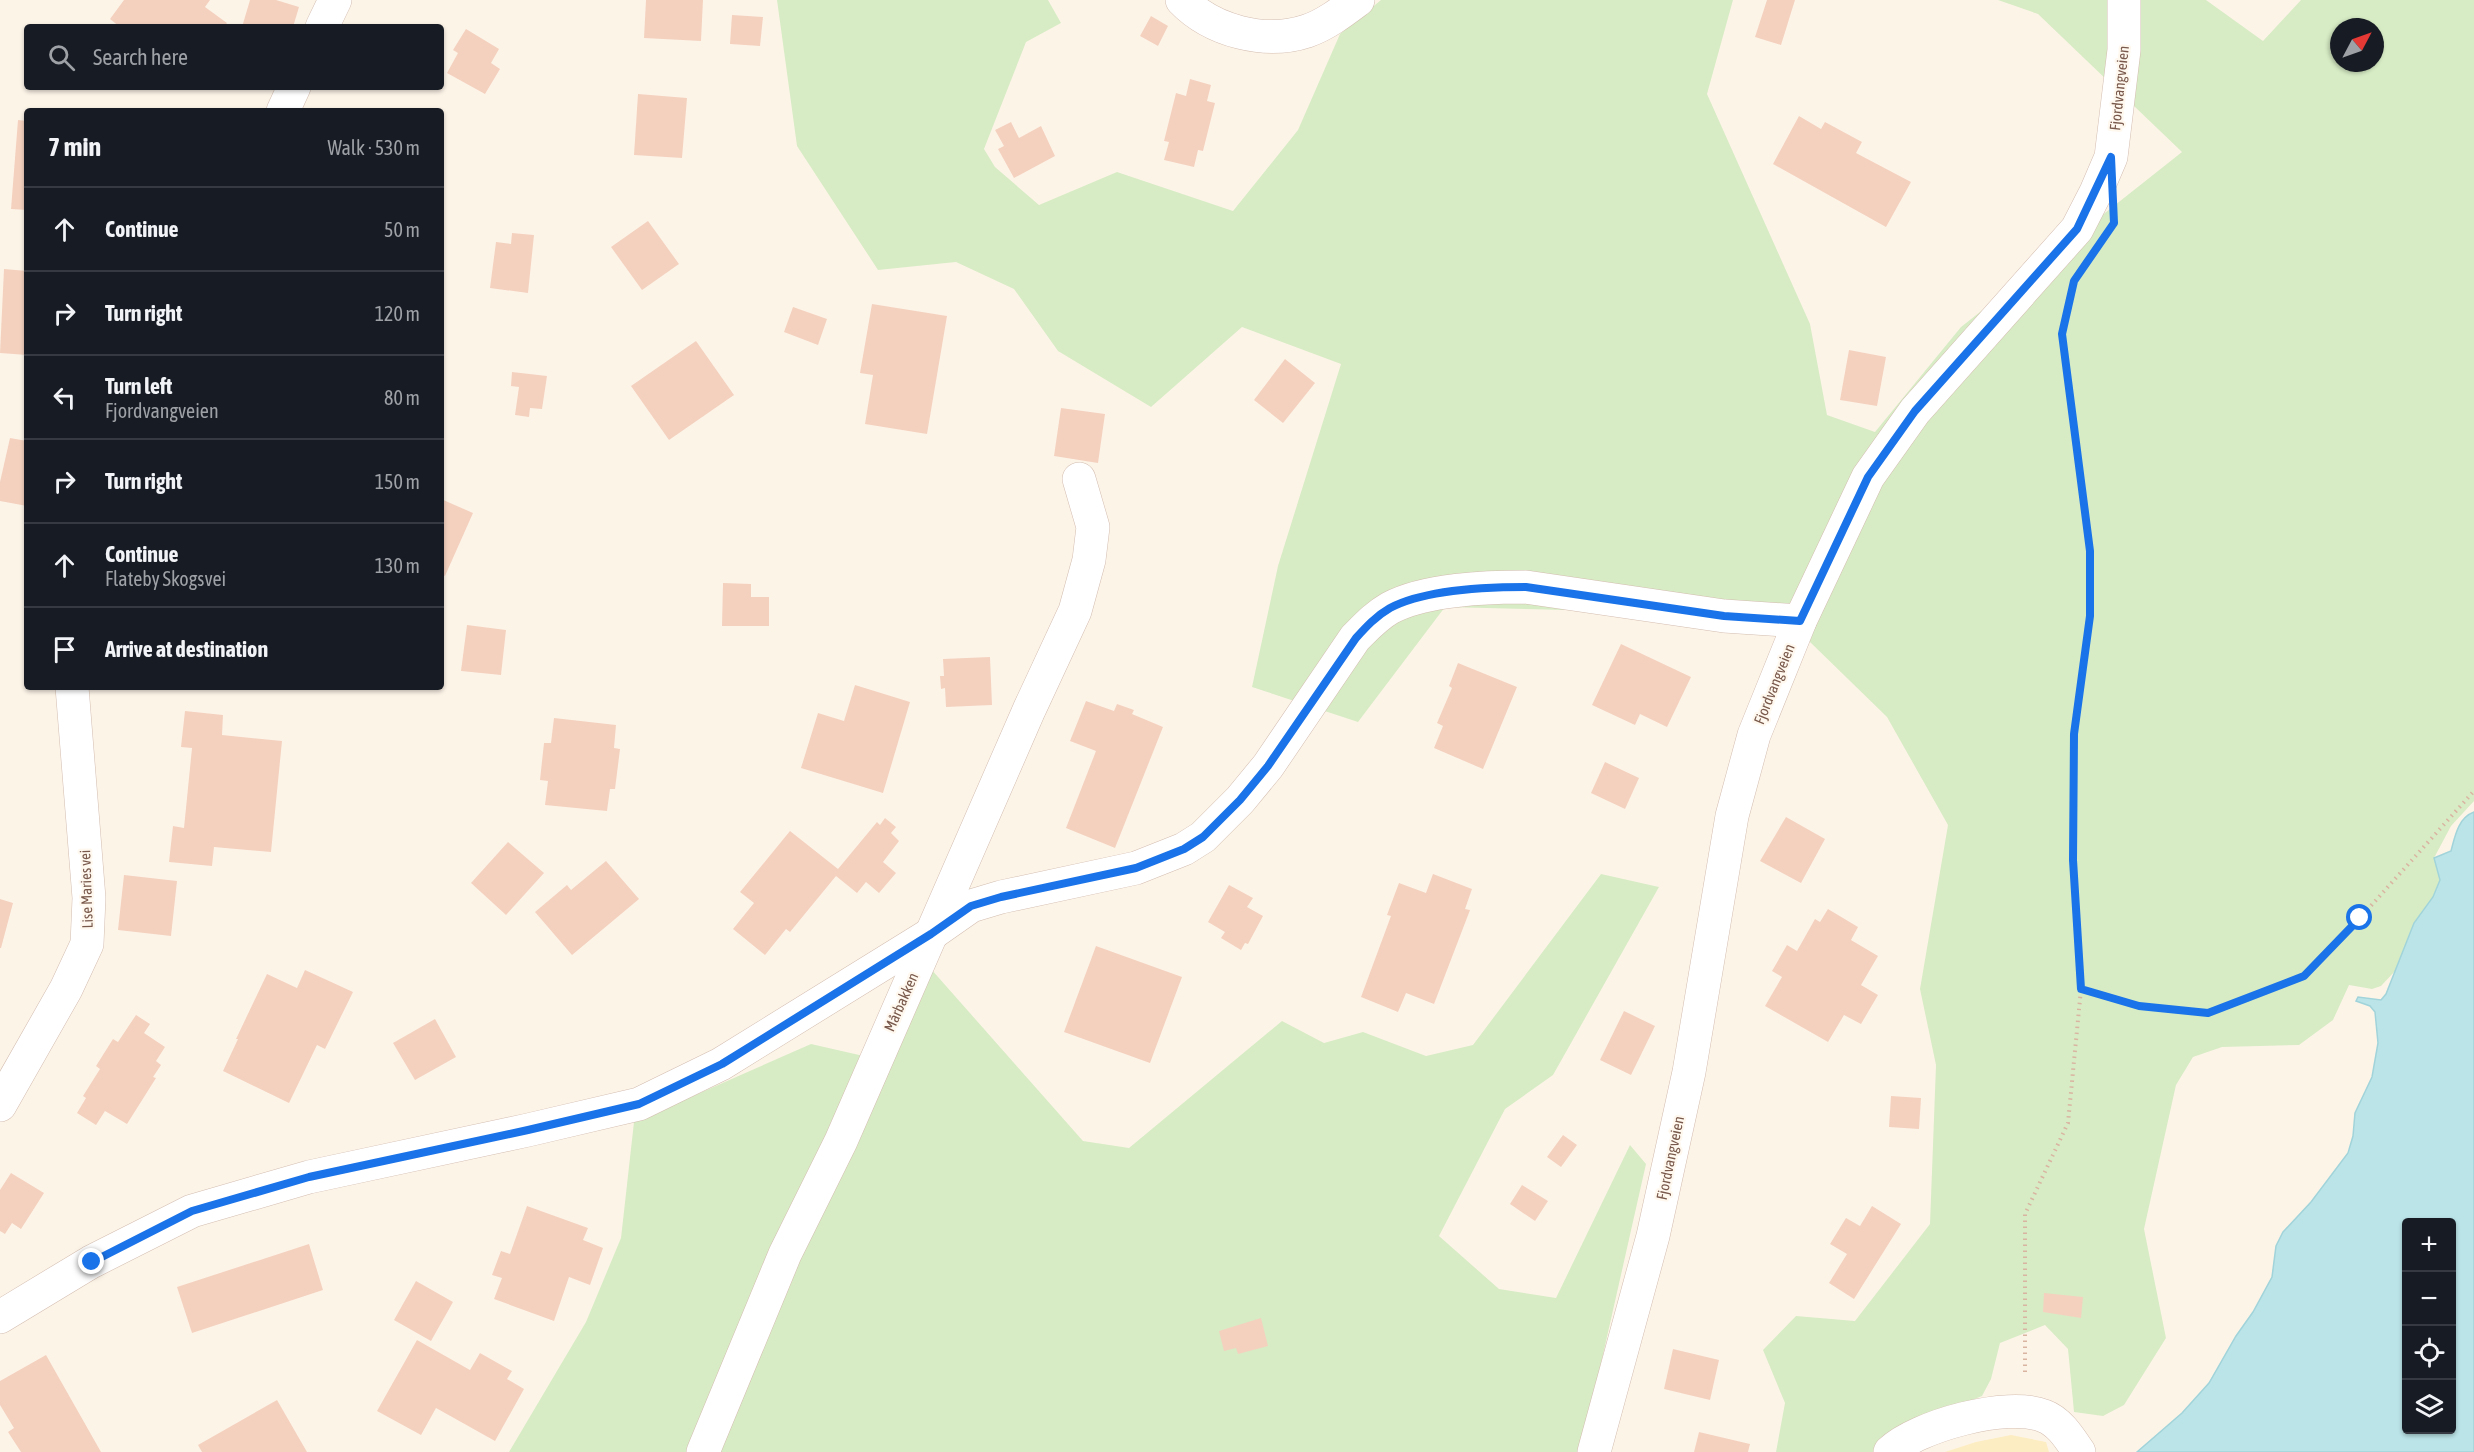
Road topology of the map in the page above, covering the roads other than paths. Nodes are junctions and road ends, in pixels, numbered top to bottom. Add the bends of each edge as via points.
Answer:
1 (335, 0) edge
2 (1182, 0) edge
3 (1358, 0) edge
4 (2124, 0) edge
5 (323, 24) edge
6 (293, 90) edge
7 (284, 108) edge
8 (1079, 479) dead end
9 (1800, 621) junction
10 (72, 690) edge
11 (931, 934) junction
12 (0, 1105) edge
13 (0, 1317) edge
14 (703, 1452) edge
15 (1594, 1452) edge
16 (1890, 1452) edge
17 (2079, 1452) edge

1 - 5 street
2 - 3 street via 1223,27 1264,36 1306,32
4 - 9 street, Fjordvangveien via 2124,50 2111,157 2077,229 1915,411 1868,477
6 - 7 street
8 - 11 street, Mårbakken via 1093,527 1089,560 1075,611
9 - 11 street via 1724,616 1526,587 1432,595 1400,604 1370,622 1356,638 1268,766 1203,837 1136,868 971,906
9 - 15 street, Fjordvangveien via 1754,735 1732,816 1689,1072 1653,1236
10 - 12 street, Lise Maries vei via 89,898 87,944
11 - 13 street via 722,1064 639,1104 309,1177 192,1211 92,1262
11 - 14 street, Mårbakken via 841,1141 785,1254
16 - 17 street via 1901,1442 1946,1424 2005,1411 2046,1416 2065,1432

